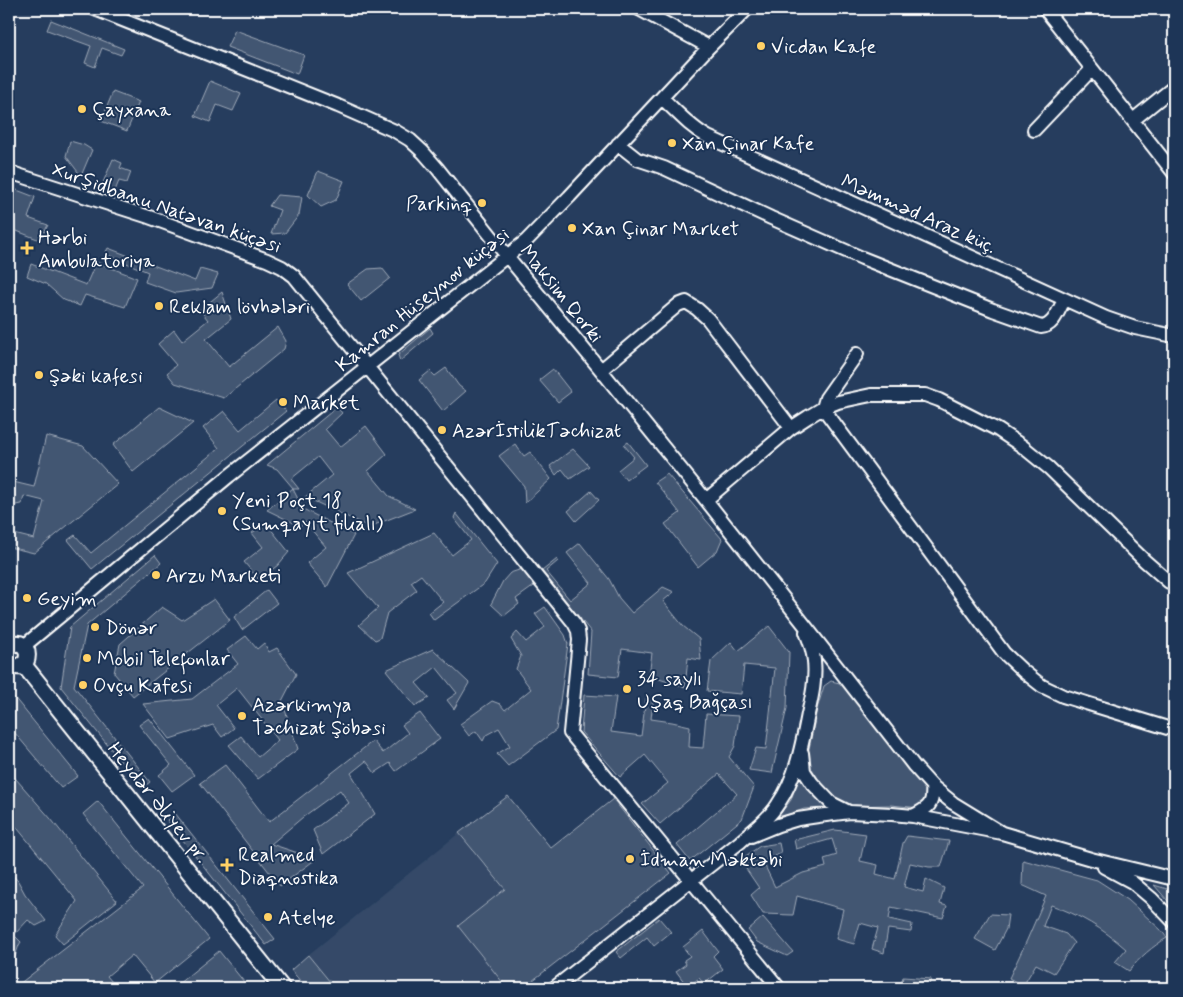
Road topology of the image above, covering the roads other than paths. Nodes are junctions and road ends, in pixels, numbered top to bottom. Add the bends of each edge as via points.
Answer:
1 (95, 9) edge
2 (640, 9) edge
3 (747, 9) edge
4 (1053, 12) edge
5 (709, 47) junction
6 (1092, 69) junction
7 (1174, 87) edge
8 (662, 98) junction
9 (1133, 120) junction
10 (1034, 130) dead end
11 (618, 144) junction
12 (9, 172) edge
13 (1174, 173) edge
14 (507, 256) junction
15 (1064, 300) junction
16 (1174, 336) edge
17 (857, 354) dead end
18 (368, 367) junction
19 (601, 370) junction
20 (823, 408) junction
21 (791, 428) junction
22 (706, 500) junction
23 (1174, 582) edge
24 (803, 623) junction
25 (16, 646) edge
26 (16, 664) edge
27 (850, 683) junction
28 (812, 694) junction
29 (1174, 730) edge
30 (804, 736) junction
31 (932, 786) junction
32 (850, 812) junction
33 (913, 816) junction
34 (1002, 833) junction
35 (740, 842) junction
36 (1091, 859) junction
37 (691, 879) junction
38 (1174, 879) edge
39 (1174, 922) edge
40 (282, 988) edge
41 (554, 988) edge
42 (779, 988) edge

1 - 14 street, Maksim Qorki via 338,106 410,140 437,168
2 - 5 street
3 - 5 street, Kamran Hüseynov küçəsi
4 - 6 street
5 - 8 street, Kamran Hüseynov küçəsi
6 - 9 street
6 - 10 street
7 - 9 street
8 - 11 street, Kamran Hüseynov küçəsi
8 - 15 street, Məmməd Araz küç. via 697,131 708,137
9 - 13 street
11 - 14 street, Kamran Hüseynov küçəsi via 541,226
11 - 15 street via 637,159 664,168 862,258 1041,328 1051,323
12 - 18 street, Xurşidbanu Natəvan küçəsi via 149,217 282,267 302,284
14 - 18 street, Kamran Hüseynov küçəsi
14 - 19 street, Maksim Qorki
15 - 16 street, Məmməd Araz küç. via 1135,328
17 - 20 street via 826,398
18 - 25 street, Kamran Hüseynov küçəsi
18 - 37 street, Xurşidbanu Natəvan küçəsi via 574,623 579,640 570,733
19 - 21 street via 678,305 686,302 708,319
19 - 22 street, Maksim Qorki
20 - 21 street
20 - 23 street via 870,395 925,395 939,400 1022,446 1050,468 1145,561 1169,582
20 - 29 street via 1004,653 1023,671 1042,686 1063,696
21 - 22 street
22 - 24 street, Maksim Qorki
24 - 27 street, Maksim Qorki
24 - 28 street via 814,662
25 - 26 main road via 26,649 28,657
26 - 40 main road, Heydər Əliyev pr.
27 - 28 street via 839,674 826,671 818,678
27 - 31 street, Maksim Qorki
28 - 30 street
30 - 32 street via 804,771 824,797
30 - 35 street via 793,775 777,807
31 - 33 street via 931,803
31 - 34 street, Maksim Qorki
32 - 33 street
32 - 35 street via 798,819
33 - 34 street
34 - 36 street
35 - 37 street
36 - 38 street
36 - 39 street via 1132,882
37 - 41 street
37 - 42 street, Xurşidbanu Natəvan küçəsi

